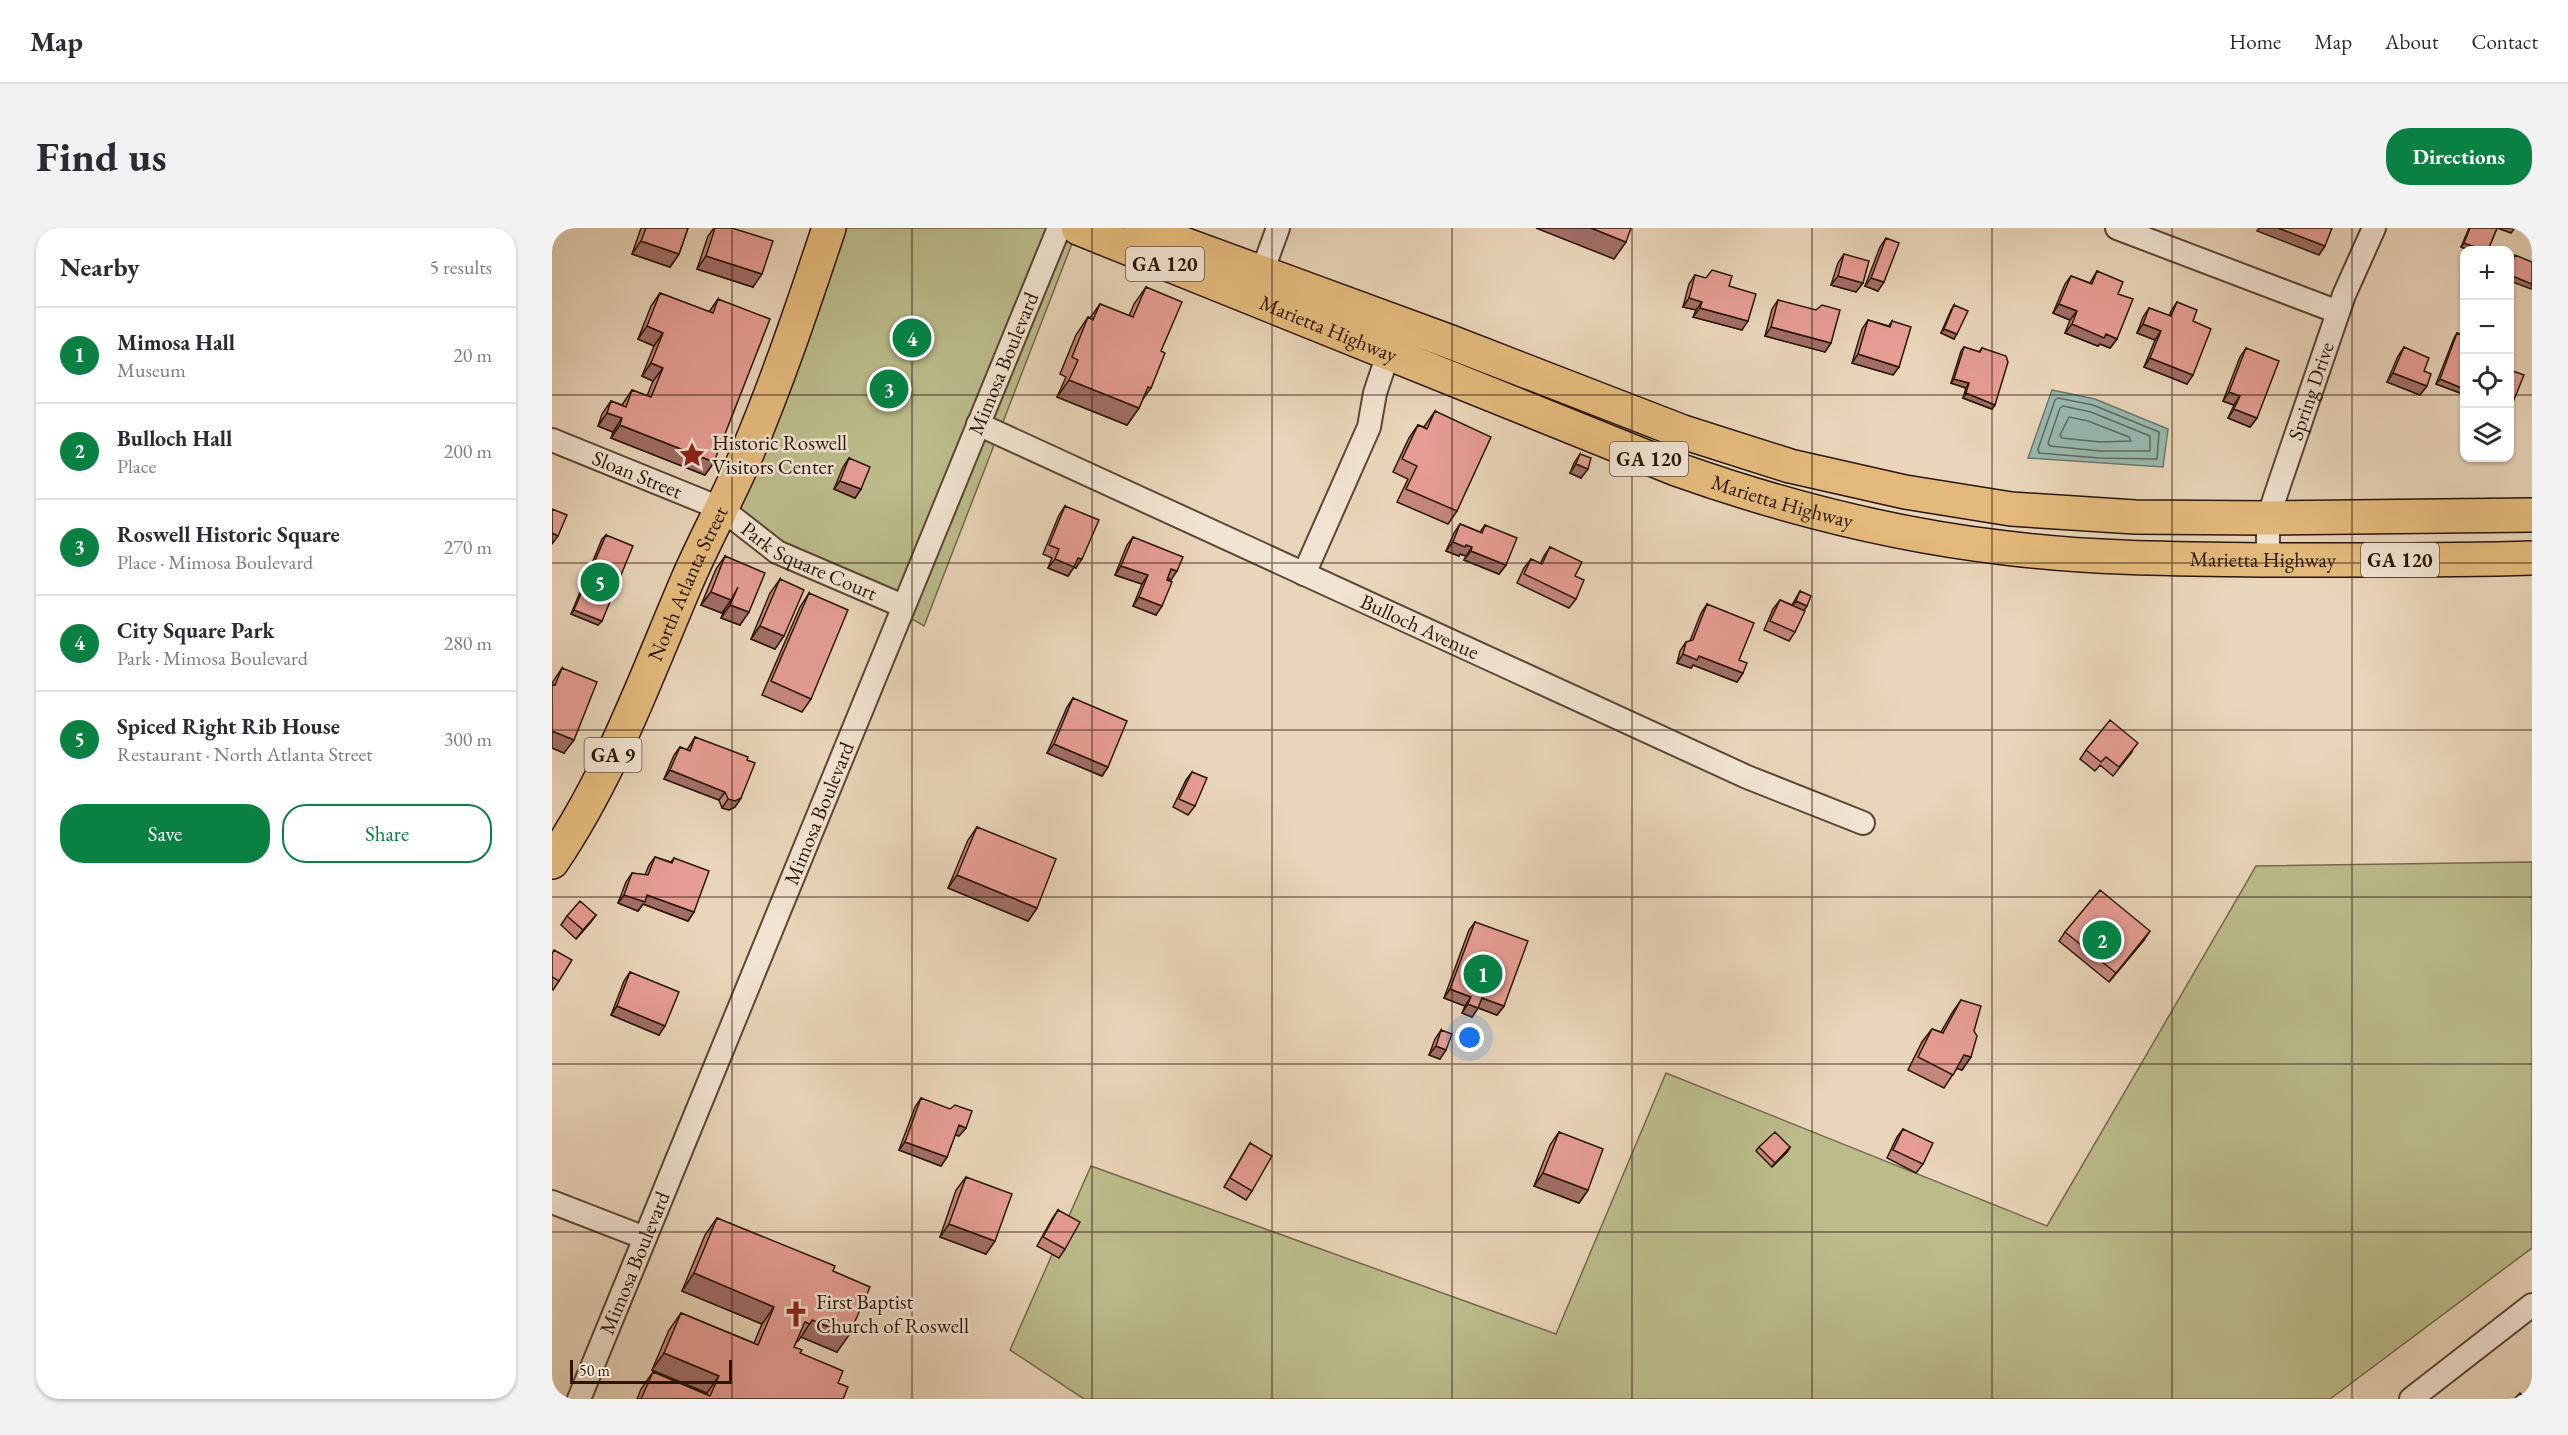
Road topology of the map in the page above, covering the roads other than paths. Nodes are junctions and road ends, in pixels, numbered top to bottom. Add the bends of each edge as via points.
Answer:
1 (1059, 228) edge
2 (1078, 228) edge
3 (1140, 228) edge
4 (1278, 228) edge
5 (2117, 228) edge
6 (2374, 228) edge
7 (830, 234) edge
8 (1257, 287) junction
9 (2338, 312) junction
10 (1388, 354) junction
11 (978, 424) junction
12 (552, 440) edge
13 (722, 509) junction
14 (2532, 515) edge
15 (2268, 518) junction
16 (2532, 558) edge
17 (2268, 560) junction
18 (1304, 574) junction
19 (903, 606) junction
20 (1863, 823) dead end
21 (552, 862) edge
22 (552, 1202) edge
23 (645, 1238) junction
24 (2532, 1305) edge
25 (579, 1399) edge
26 (2411, 1399) edge

1 - 11 street, Mimosa Boulevard
2 - 8 highway, Marietta Highway / GA 120
3 - 8 highway, Marietta Highway / GA 120
4 - 8 street
5 - 9 street
6 - 9 street, Spring Drive
7 - 13 highway, North Atlanta Street / GA 9 via 765,408
8 - 10 highway, Marietta Highway / GA 120
8 - 15 highway, Marietta Highway / GA 120 via 1448,341 1683,432 1844,479 2011,509 2135,517
9 - 15 street, Spring Drive
10 - 17 highway, Marietta Highway / GA 120 via 1676,469 1729,488 1844,519 1941,539 2064,555
10 - 18 street via 1369,427
11 - 18 street, Bulloch Avenue
11 - 19 street, Mimosa Boulevard
12 - 13 street, Sloan Street
13 - 19 street, Park Square Court via 777,552
13 - 21 highway, North Atlanta Street / GA 9 via 688,578 602,780
14 - 15 highway, Marietta Highway / GA 120
15 - 17 street, Spring Drive
16 - 17 highway, Marietta Highway / GA 120
18 - 20 street, Bulloch Avenue via 1747,777
19 - 23 street, Mimosa Boulevard
22 - 23 street
23 - 25 street, Mimosa Boulevard
24 - 26 street

